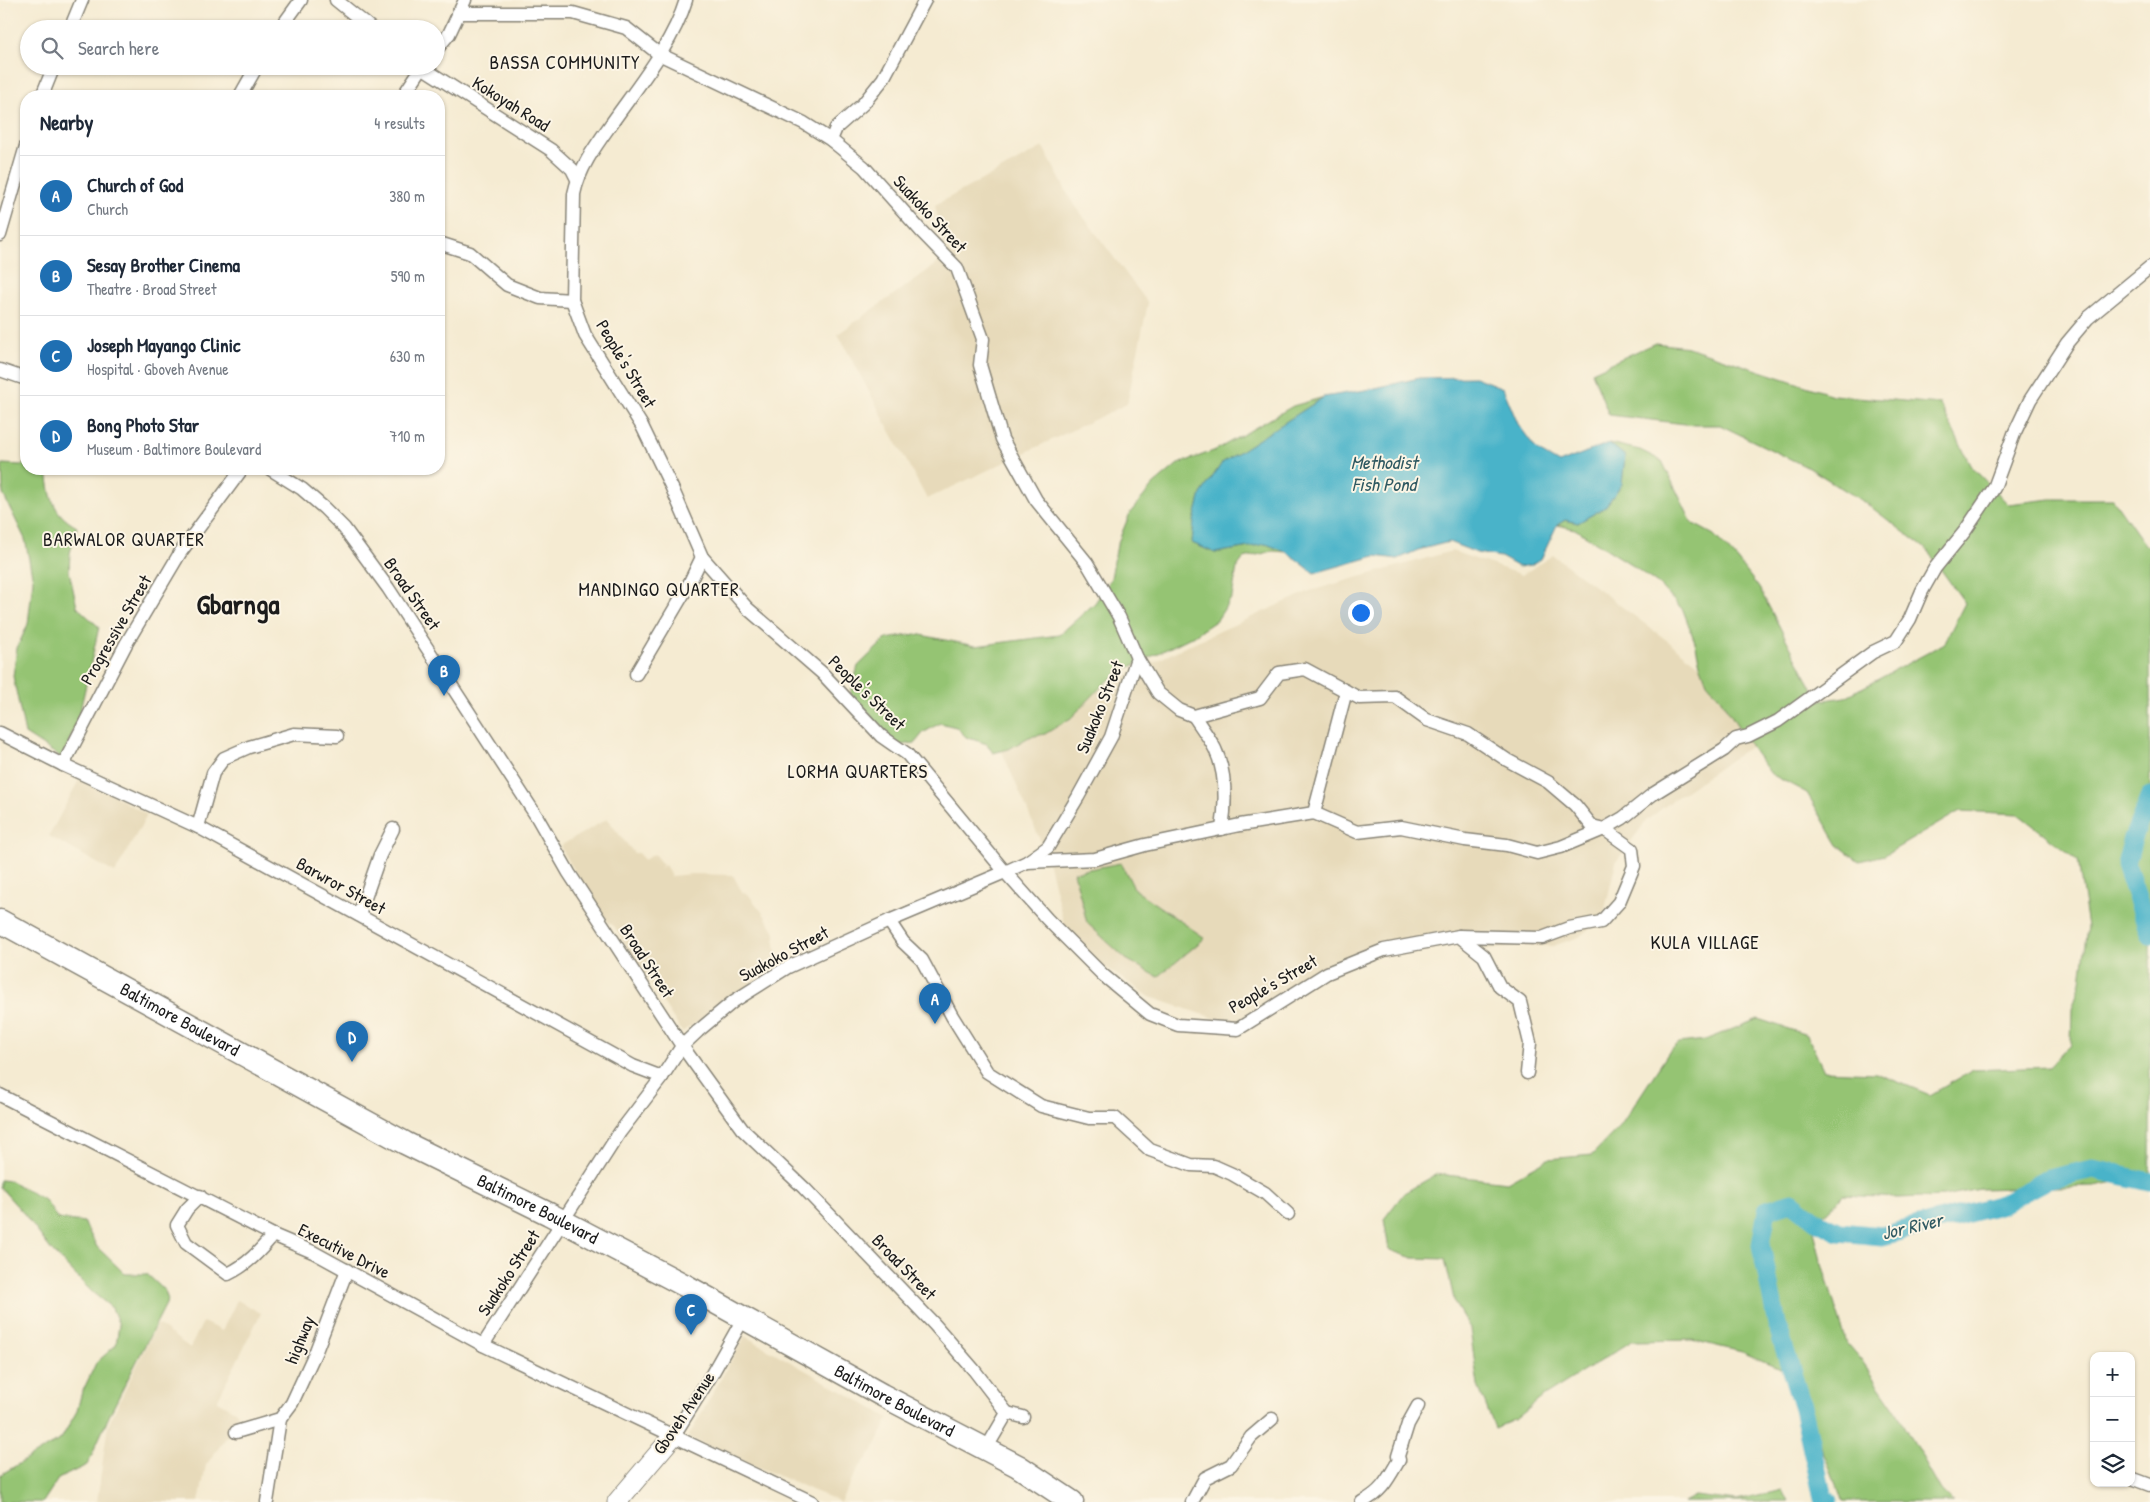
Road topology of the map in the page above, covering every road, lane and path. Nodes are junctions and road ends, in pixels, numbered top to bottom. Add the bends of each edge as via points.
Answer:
1 (82, 0) edge
2 (301, 0) edge
3 (336, 0) edge
4 (465, 0) edge
5 (686, 0) edge
6 (925, 0) edge
7 (458, 13) junction
8 (74, 20) edge
9 (287, 20) edge
10 (361, 20) edge
11 (445, 39) edge
12 (659, 54) junction
13 (50, 75) edge
14 (252, 75) edge
15 (417, 75) edge
16 (434, 75) edge
17 (44, 90) edge
18 (243, 90) edge
19 (408, 90) edge
20 (832, 140) junction
21 (20, 167) edge
22 (577, 179) junction
23 (0, 235) edge
24 (445, 244) edge
25 (2150, 267) edge
26 (572, 300) junction
27 (0, 370) edge
28 (20, 377) edge
29 (238, 475) edge
30 (280, 475) edge
31 (702, 558) junction
32 (1137, 658) junction
33 (636, 674) dead end
34 (1346, 691) junction
35 (1194, 716) junction
36 (0, 733) edge
37 (337, 736) dead end
38 (63, 764) junction
39 (1314, 814) junction
40 (198, 827) junction
41 (393, 829) dead end
42 (1222, 829) junction
43 (1604, 829) junction
44 (1027, 862) junction
45 (1005, 872) junction
46 (359, 915) junction
47 (889, 920) junction
48 (0, 921) edge
49 (1459, 936) junction
50 (682, 1046) junction
51 (1528, 1073) dead end
52 (662, 1077) junction
53 (0, 1095) edge
54 (200, 1196) junction
55 (1288, 1214) dead end
56 (564, 1222) junction
57 (274, 1235) junction
58 (347, 1270) junction
59 (743, 1319) junction
60 (483, 1345) junction
61 (1418, 1406) dead end
62 (1007, 1413) junction
63 (1023, 1417) dead end
64 (280, 1419) junction
65 (1272, 1419) dead end
66 (236, 1432) dead end
67 (674, 1435) junction
68 (986, 1449) junction
69 (2135, 1479) edge
70 (2150, 1485) edge
71 (267, 1502) edge
72 (617, 1502) edge
73 (812, 1502) edge
74 (1072, 1502) edge
75 (1192, 1502) edge
76 (1362, 1502) edge

1 - 8 street
2 - 9 street
3 - 10 street
4 - 7 street
5 - 12 street, People's Street via 676,27
6 - 20 street via 883,79 863,104 836,128
7 - 11 street
7 - 12 street, Suakoko Street via 573,13 626,28
12 - 20 street, Suakoko Street via 804,123
12 - 22 street, People's Street via 598,142
13 - 17 street
14 - 18 street
15 - 19 street
16 - 22 street, Kokoyah Road via 551,150
20 - 32 street, Suakoko Street via 864,166 957,268 983,339 980,365 1002,439 1036,500 1087,563 1119,617
21 - 23 street
22 - 26 street, People's Street
24 - 26 street via 470,254 507,284 540,298
25 - 43 street via 2088,318 2067,342 2030,400 1994,488 1935,568 1896,641 1873,652 1778,722 1736,739
26 - 31 street, People's Street via 585,335 642,426
27 - 28 street
29 - 38 street, Progressive Street via 170,570 126,644
30 - 50 street, Broad Street via 302,489 344,528 388,588
31 - 33 street
31 - 45 street, People's Street via 747,608 822,673 881,736 907,754
32 - 35 street via 1158,693 1179,710
32 - 44 street, Suakoko Street via 1111,736 1048,847
34 - 35 street, People's Street via 1305,670 1278,673 1260,698
34 - 39 street
34 - 43 street, People's Street via 1359,698 1395,697 1427,720 1468,734 1548,782 1592,826
35 - 42 street via 1222,766
36 - 38 street, Barwror Street
37 - 40 street via 294,734 224,758 213,773
38 - 40 street, Barwror Street
39 - 42 street
39 - 43 street via 1356,832 1401,827 1537,853
40 - 46 street, Barwror Street
41 - 46 street via 380,855
42 - 44 street via 1095,859
43 - 49 street, People's Street via 1632,849 1634,866 1619,902 1601,922 1569,928 1542,938
44 - 45 street, Suakoko Street
45 - 47 street, Suakoko Street
45 - 49 street, People's Street via 1103,975 1150,1014 1178,1025 1238,1029 1327,973 1384,950
46 - 52 street, Barwror Street via 633,1066
47 - 50 street, Suakoko Street via 788,967 734,1002
47 - 55 street via 903,942 922,960 987,1072 1040,1106 1090,1118 1115,1118 1150,1150 1191,1165 1214,1166 1232,1174 1265,1193
48 - 56 highway, Baltimore Boulevard via 405,1142
49 - 51 street via 1484,956 1500,987 1520,1002 1530,1043
50 - 52 street, Suakoko Street
50 - 62 street, Broad Street via 742,1130 804,1188 934,1324
52 - 56 street, Suakoko Street via 620,1132
53 - 54 street, Executive Drive
54 - 57 street, Executive Drive
54 - 57 street via 186,1209 177,1225 186,1243 228,1274 256,1255
56 - 59 highway, Baltimore Boulevard
56 - 60 street, Suakoko Street
57 - 58 street, Executive Drive
58 - 60 street, Executive Drive
58 - 64 street, highway via 316,1351 292,1403
59 - 67 street, Gboveh Avenue
59 - 68 highway, Baltimore Boulevard
60 - 67 street, Executive Drive
61 - 76 street via 1408,1424 1395,1468 1375,1495
62 - 63 street
62 - 68 street
64 - 66 street
64 - 71 street, highway
65 - 75 street via 1251,1438 1231,1465 1205,1478
67 - 72 main road, Gboveh Avenue
67 - 73 street, Executive Drive
68 - 74 highway, Baltimore Boulevard
69 - 70 street

